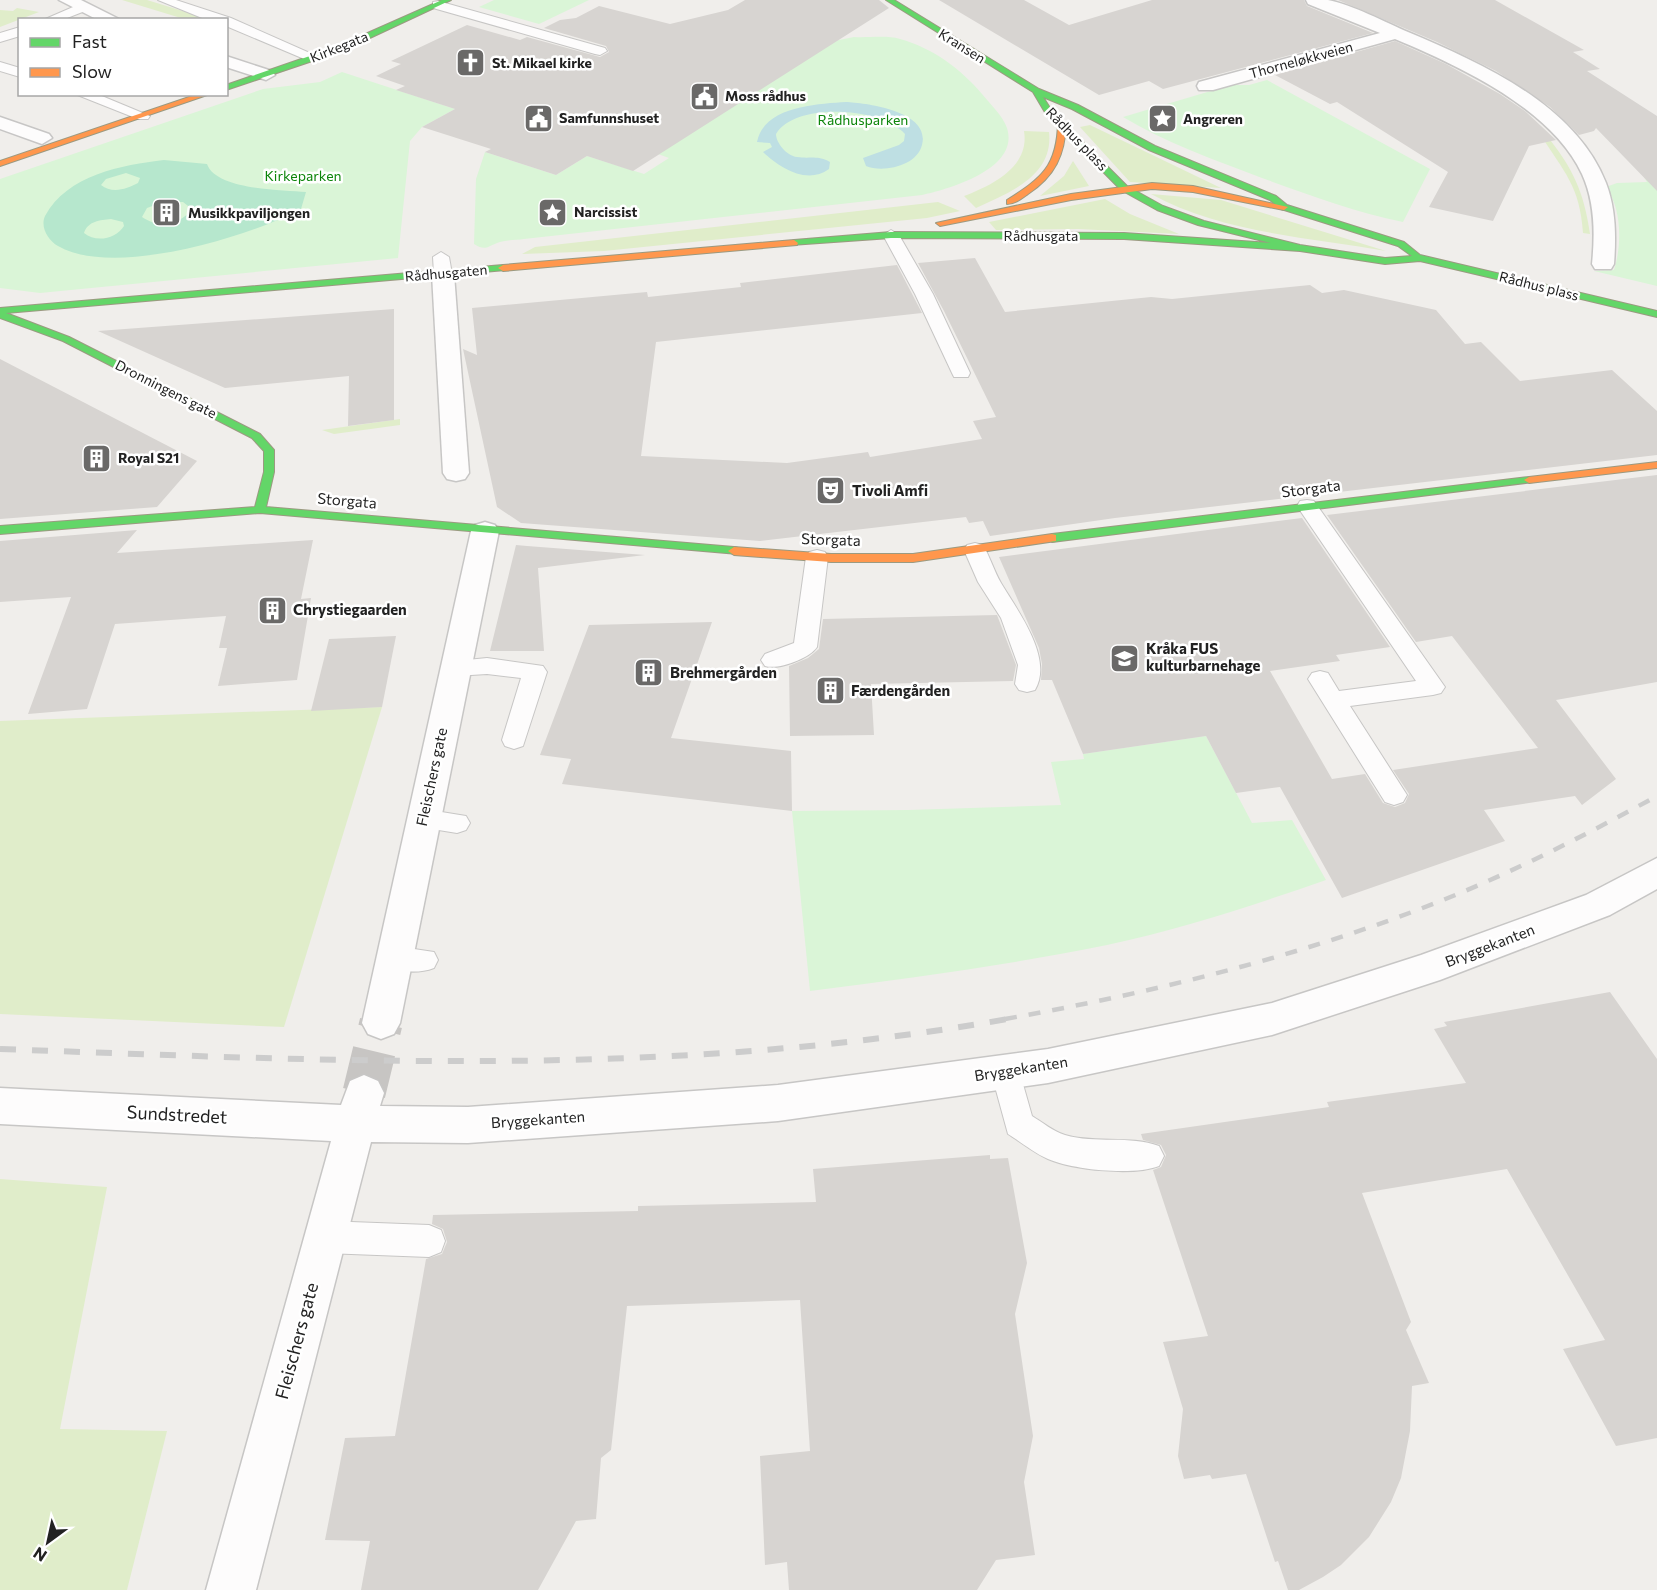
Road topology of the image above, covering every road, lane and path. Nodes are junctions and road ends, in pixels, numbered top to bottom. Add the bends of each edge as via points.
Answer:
1 (164, 0) edge
2 (889, 0) edge
3 (1314, 0) edge
4 (73, 2) edge
5 (443, 2) edge
6 (52, 18) edge
7 (108, 18) edge
8 (215, 18) edge
9 (228, 22) edge
10 (1395, 34) junction
11 (600, 51) dead end
12 (314, 58) junction
13 (228, 62) edge
14 (0, 66) edge
15 (18, 72) edge
16 (266, 75) junction
17 (1206, 86) dead end
18 (228, 87) edge
19 (1036, 91) junction
20 (88, 96) edge
21 (195, 96) edge
22 (143, 116) junction
23 (0, 123) edge
24 (1062, 123) junction
25 (42, 138) dead end
26 (0, 164) edge
27 (1124, 188) junction
28 (1284, 207) junction
29 (999, 210) junction
30 (891, 235) junction
31 (1300, 248) junction
32 (1420, 258) junction
33 (1603, 264) dead end
34 (442, 266) junction
35 (0, 313) edge
36 (1657, 314) edge
37 (961, 373) dead end
38 (1657, 465) edge
39 (456, 473) dead end
40 (1307, 506) junction
41 (261, 510) junction
42 (0, 530) edge
43 (485, 531) junction
44 (975, 550) junction
45 (818, 557) junction
46 (773, 660) dead end
47 (455, 668) junction
48 (1320, 679) dead end
49 (1027, 684) dead end
50 (1334, 700) junction
51 (514, 740) dead end
52 (1394, 795) dead end
53 (423, 819) junction
54 (457, 823) dead end
55 (1657, 872) edge
56 (381, 1023) tunnel mouth
57 (1006, 1072) junction
58 (0, 1106) edge
59 (359, 1108) junction
60 (1148, 1156) dead end
61 (325, 1237) junction
62 (429, 1240) dead end
63 (231, 1590) edge

1 - 8 lane
2 - 19 main road, Kransen
3 - 10 street, Thorneløkkveien
4 - 6 lane
4 - 7 street
5 - 11 lane
5 - 12 main road, Kirkegata
9 - 12 lane
10 - 17 street, Thorneløkkveien
10 - 33 street, Thorneløkkveien via 1473,69 1544,116 1569,140 1587,164 1601,204
12 - 16 main road, Kirkegata
13 - 16 street
14 - 15 lane
16 - 18 main road, Kirkegata
19 - 24 main road, Rådhus plass via 1048,112
19 - 28 main road, Rådhus plass via 1152,148 1274,198
20 - 22 lane
21 - 22 main road
22 - 26 main road
23 - 25 street
24 - 27 main road, Rådhus plass
24 - 29 main road, Rådhusgata via 1064,144 1056,166 1032,190
27 - 28 main road, Rådhusgata via 1179,187
27 - 29 main road, Rådhusgata
27 - 31 main road, Rådhus plass via 1179,216
28 - 32 main road, Rådhus plass via 1401,244
29 - 30 main road, Rådhusgata
30 - 31 main road, Rådhusgata via 1124,236
30 - 34 main road, Rådhusgaten
30 - 37 lane
31 - 32 main road, Rådhus plass via 1385,261
32 - 36 main road, Rådhus plass
34 - 35 main road, Rådhusgaten
34 - 39 street
35 - 41 main road, Dronningens gate via 66,339 256,436 269,450
38 - 40 main road, Storgata
40 - 44 main road, Storgata
40 - 50 lane via 1433,687
41 - 42 main road, Storgata
41 - 43 main road, Storgata
43 - 45 main road, Storgata
43 - 47 street, Fleischers gate
44 - 45 main road, Storgata via 913,558
44 - 49 lane via 989,582 1012,617 1030,665
45 - 46 lane via 805,647
47 - 51 lane via 487,666 535,672
47 - 53 street, Fleischers gate
48 - 50 lane
50 - 52 lane
53 - 54 lane
53 - 56 street, Fleischers gate via 409,959
55 - 57 street, Bryggekanten via 1598,905 1427,969 1272,1019
57 - 59 street, Bryggekanten via 778,1103 468,1125
57 - 60 lane via 1019,1124 1056,1148 1094,1155
58 - 59 street, Sundstredet
59 - 61 street, Fleischers gate
61 - 62 lane
61 - 63 street, Fleischers gate

